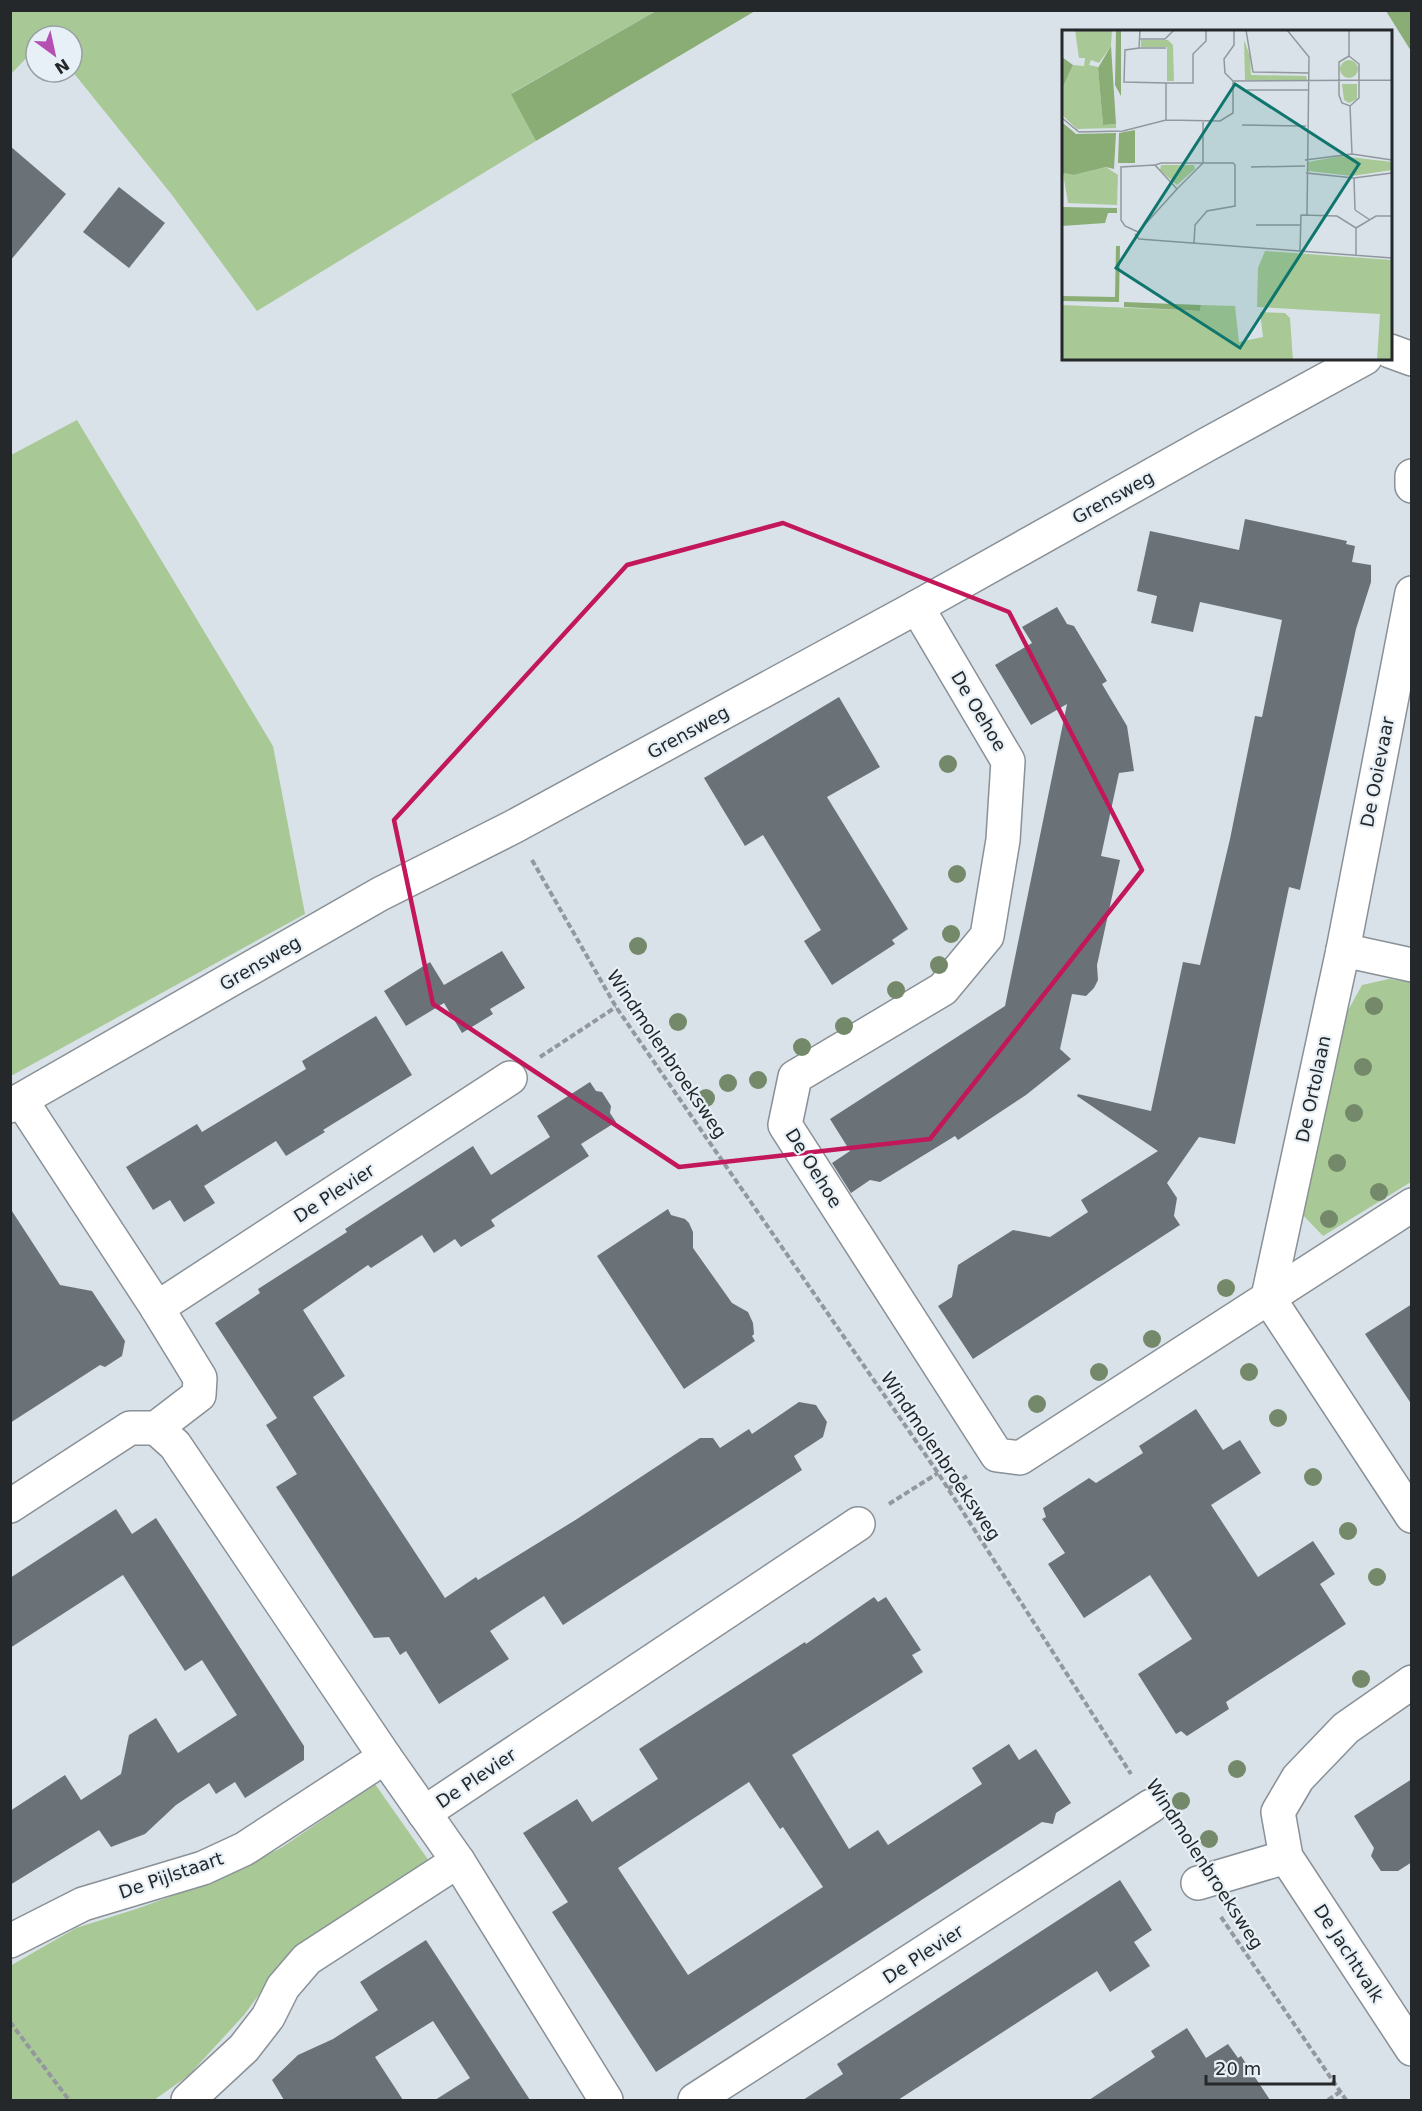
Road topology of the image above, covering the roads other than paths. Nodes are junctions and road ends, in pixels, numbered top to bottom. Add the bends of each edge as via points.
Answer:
1 (1392, 352) edge
2 (1361, 360) edge
3 (1412, 360) edge
4 (1412, 476) edge
5 (1412, 486) edge
6 (1412, 593) edge
7 (917, 608) junction
8 (1343, 950) junction
9 (1412, 965) edge
10 (510, 1078) road end
11 (16, 1103) edge
12 (1412, 1205) edge
13 (1268, 1297) junction
14 (158, 1308) junction
15 (156, 1428) junction
16 (10, 1506) edge
17 (1412, 1516) edge
18 (858, 1524) road end
19 (1412, 1682) edge
20 (385, 1757) junction
21 (1151, 1806) road end
22 (424, 1813) junction
23 (1286, 1857) junction
24 (458, 1861) junction
25 (1198, 1883) road end
26 (10, 1941) edge
27 (1412, 2049) edge
28 (188, 2100) edge
29 (606, 2100) edge
30 (695, 2100) edge

1 - 3 street
2 - 7 street, Grensweg
4 - 5 street
6 - 8 street, De Ooievaar
7 - 11 street, Grensweg via 513,827 380,894
7 - 13 street, De Oehoe via 1008,761 1003,840 987,936 943,989 795,1077 785,1125 997,1455 1020,1458
8 - 9 street
8 - 13 street, De Ortolaan
10 - 14 street, De Plevier
11 - 14 street
12 - 13 street
13 - 17 street
14 - 15 street via 200,1378 199,1395
15 - 16 street via 130,1428
15 - 20 street, De Plevier via 175,1444
18 - 22 street, De Plevier
19 - 23 street, De Jachtvalk via 1346,1728 1298,1778 1278,1812
20 - 22 street, De Plevier
20 - 26 street, De Pijlstaart via 244,1849 203,1868 83,1904
21 - 30 street, De Plevier
22 - 24 street, De Plevier
23 - 25 street
23 - 27 street, De Jachtvalk
24 - 28 street via 307,1959 283,1987 268,2017 244,2048
24 - 29 street, De Plevier

